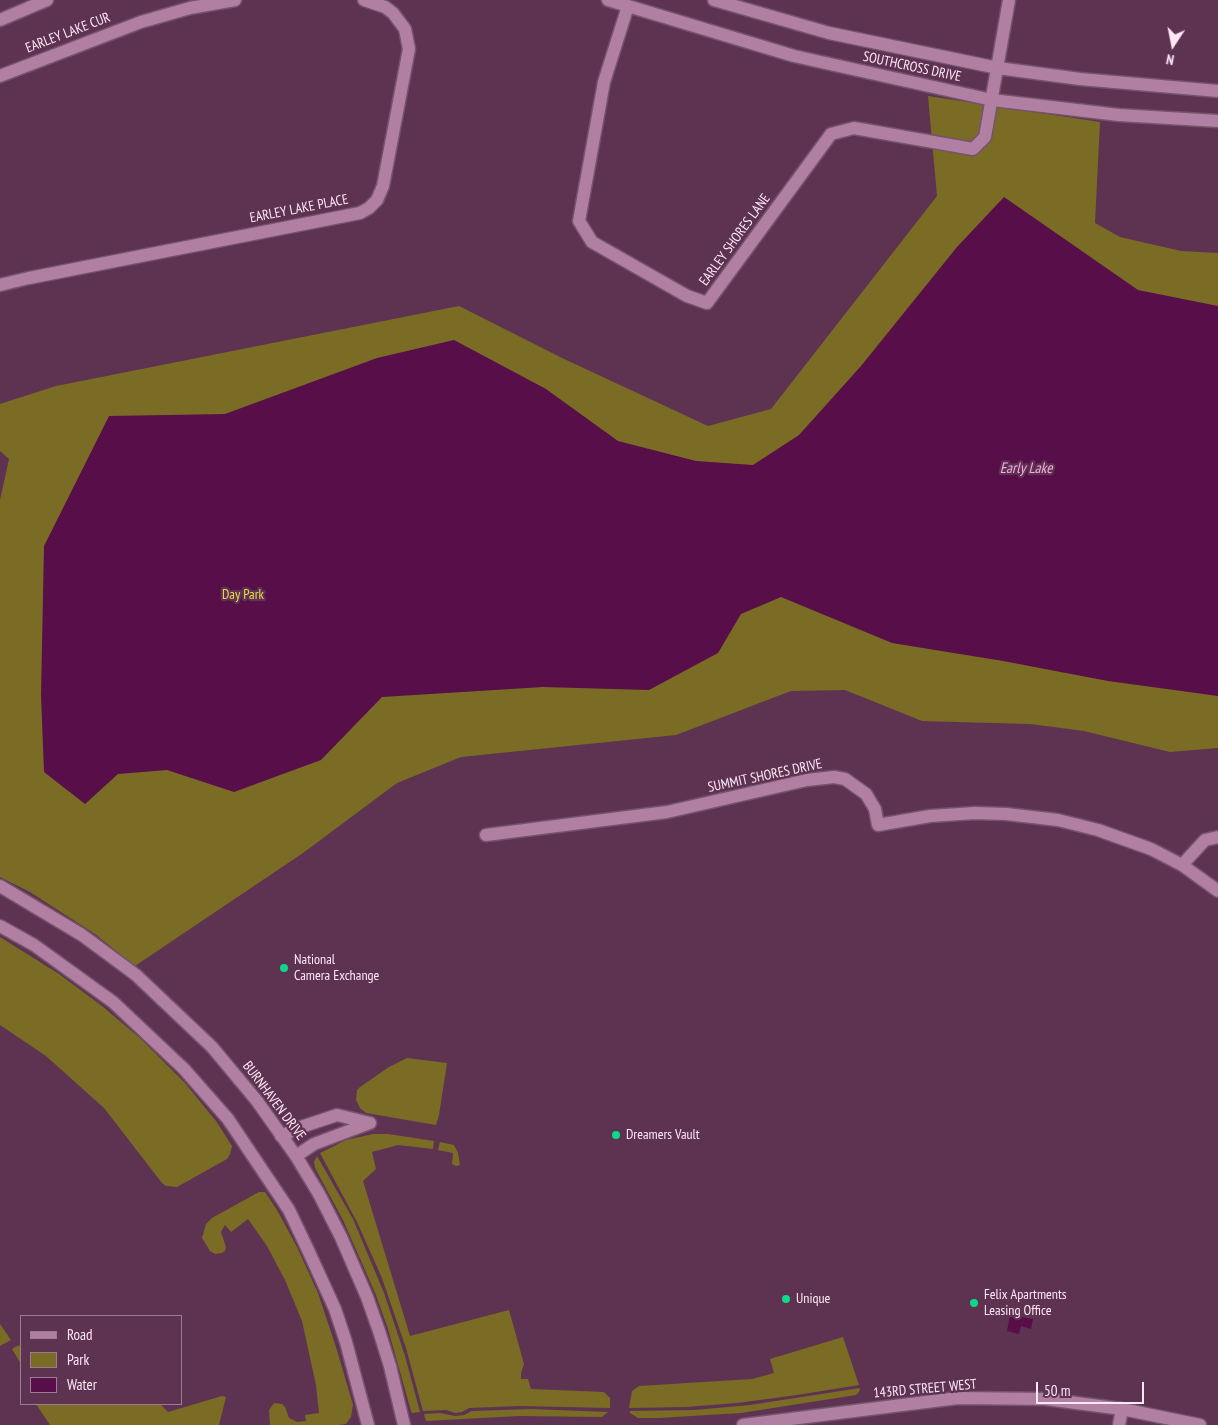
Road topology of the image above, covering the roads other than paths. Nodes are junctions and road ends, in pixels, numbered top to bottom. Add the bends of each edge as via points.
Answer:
1 (47, 0) edge
2 (234, 0) edge
3 (364, 0) edge
4 (608, 0) edge
5 (714, 0) edge
6 (1010, 0) edge
7 (628, 6) junction
8 (0, 20) edge
9 (998, 68) junction
10 (0, 76) edge
11 (1218, 91) edge
12 (992, 100) junction
13 (1218, 122) edge
14 (0, 286) edge
15 (486, 835) dead end
16 (1218, 837) edge
17 (1182, 865) junction
18 (0, 886) edge
19 (1218, 891) edge
20 (0, 926) edge
21 (281, 1136) junction
22 (296, 1156) junction
23 (1122, 1410) junction
24 (368, 1425) edge
25 (404, 1425) edge
26 (743, 1425) edge
27 (1119, 1425) edge
28 (1200, 1425) edge

1 - 8 street
2 - 10 street, EARLEY LAKE CUR via 141,22
3 - 14 street, EARLEY LAKE PLACE via 393,13 405,29 409,49 383,186 369,208
4 - 7 street, SOUTHCROSS DRIVE
5 - 9 street, SOUTHCROSS DRIVE via 829,32
6 - 9 street, EARLEY SHORES LANE
7 - 12 street, SOUTHCROSS DRIVE via 794,56
7 - 12 street, EARLEY SHORES LANE via 604,82 579,220 592,242 687,296 707,303 831,134 854,128 973,149 985,137
9 - 11 street, SOUTHCROSS DRIVE
9 - 12 street, EARLEY SHORES LANE
12 - 13 street, SOUTHCROSS DRIVE via 1119,115
15 - 17 street, SUMMIT SHORES DRIVE via 667,812 834,776 845,779 866,794 875,809 878,824 975,813 1058,820 1132,841
16 - 17 street via 1205,840
17 - 19 street, SUMMIT SHORES DRIVE
18 - 21 street, BURNHAVEN DRIVE via 82,935 136,975 212,1047
20 - 24 street via 34,945 113,1002 184,1069 228,1119 284,1202 335,1309
21 - 22 street, BURNHAVEN DRIVE
21 - 22 street via 337,1115 370,1123 314,1144
22 - 25 street, BURNHAVEN DRIVE via 341,1237 367,1297 390,1366
23 - 26 street, 143RD STREET WEST via 1046,1399 958,1398
23 - 27 street
23 - 28 street, 143RD STREET WEST

